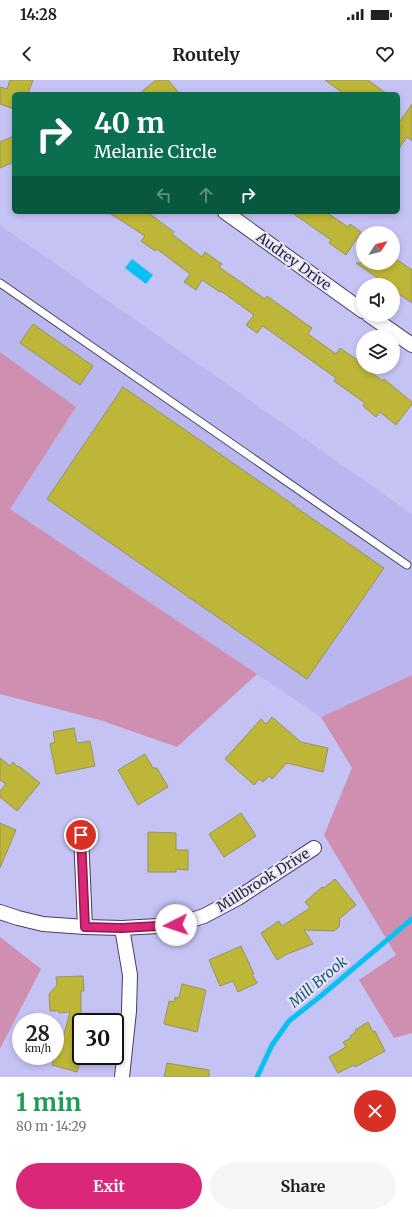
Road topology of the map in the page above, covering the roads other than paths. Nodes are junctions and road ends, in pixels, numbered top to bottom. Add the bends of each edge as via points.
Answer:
1 (228, 214) edge
2 (0, 283) edge
3 (356, 306) edge
4 (379, 322) edge
5 (412, 346) edge
6 (407, 565) dead end
7 (81, 835) dead end
8 (314, 848) dead end
9 (0, 912) edge
10 (85, 927) junction
11 (122, 928) junction
12 (122, 1077) edge

1 - 3 street, Audrey Drive
2 - 6 lane
4 - 5 street
7 - 10 street
8 - 11 street, Millbrook Drive via 238,898 204,916 176,925
9 - 10 street, Millbrook Drive via 43,924
10 - 11 street, Millbrook Drive
11 - 12 street via 130,975

